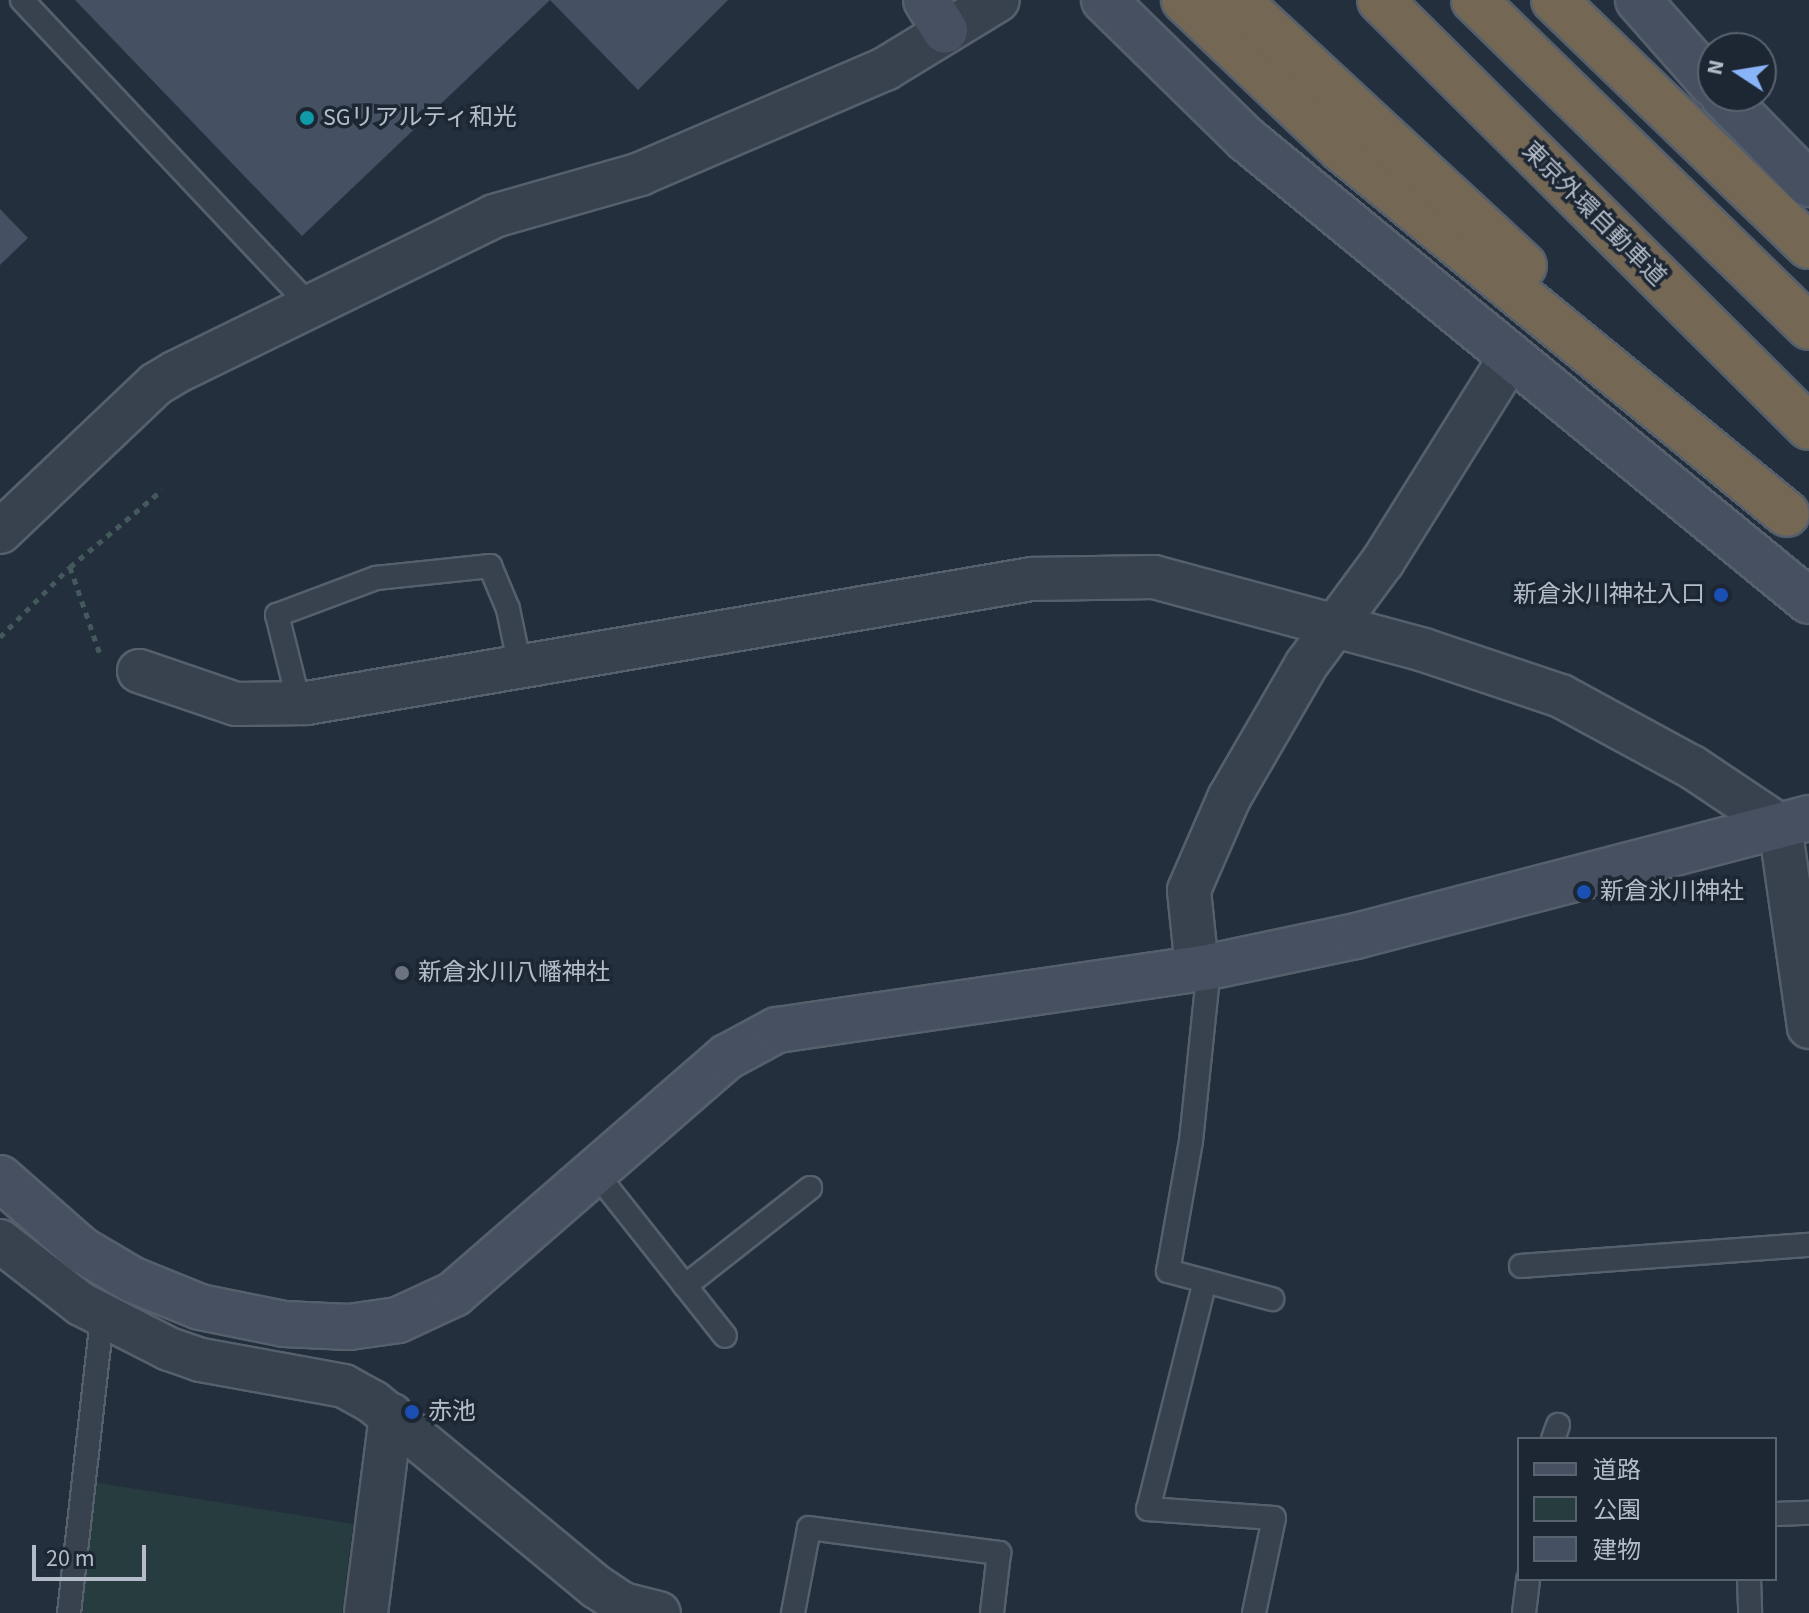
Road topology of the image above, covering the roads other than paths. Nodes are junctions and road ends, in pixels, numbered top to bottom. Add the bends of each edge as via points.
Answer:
1 (22, 0) edge
2 (998, 0) edge
3 (1104, 0) edge
4 (1184, 0) edge
5 (1237, 0) edge
6 (1380, 0) edge
7 (1474, 0) edge
8 (1554, 0) edge
9 (1578, 0) edge
10 (1638, 0) edge
11 (936, 16) edge
12 (1697, 67) edge
13 (1739, 112) edge
14 (1686, 128) junction
15 (1355, 135) junction
16 (1809, 184) edge
17 (1809, 246) edge
18 (308, 304) junction
19 (1809, 327) edge
20 (1510, 358) junction
21 (1809, 427) edge
22 (1798, 524) edge
23 (0, 532) edge
24 (1809, 601) edge
25 (1333, 629) junction
26 (520, 667) junction
27 (139, 671) road end
28 (299, 703) junction
29 (1794, 822) edge
30 (1203, 968) junction
31 (1809, 1027) edge
32 (595, 1172) junction
33 (0, 1178) edge
34 (810, 1188) dead end
35 (0, 1241) edge
36 (1809, 1245) edge
37 (1521, 1266) dead end
38 (1205, 1281) junction
39 (685, 1286) junction
40 (1272, 1299) dead end
41 (102, 1317) junction
42 (725, 1336) dead end
43 (391, 1415) junction
44 (1809, 1513) edge
45 (1777, 1514) edge
46 (1528, 1581) edge
47 (1749, 1581) edge
48 (648, 1612) edge
49 (69, 1613) edge
50 (366, 1613) edge
51 (659, 1613) edge
52 (793, 1613) edge
53 (992, 1613) edge
54 (1254, 1613) edge
55 (1524, 1613) edge
56 (1750, 1613) edge

1 - 18 lane
2 - 11 street
3 - 20 street via 1246,139
4 - 15 highway
5 - 15 highway
6 - 21 highway, 東京外環自動車道
7 - 19 highway
8 - 14 highway
9 - 14 highway
10 - 12 street
11 - 18 street via 885,69 640,174 494,216
13 - 16 street
14 - 17 highway
15 - 22 highway
18 - 23 street via 156,384
20 - 24 street
20 - 25 street via 1383,561
25 - 26 street via 1154,577 1032,579
25 - 29 street via 1424,650 1561,696
25 - 30 street via 1291,692 1196,864 1189,890
26 - 28 street
26 - 28 lane via 508,609 490,566 376,578 277,615
27 - 28 street via 236,704
29 - 30 street via 1356,936
29 - 31 street
30 - 32 street via 777,1030 727,1057
30 - 38 lane via 1191,1141 1168,1271
32 - 33 street via 454,1294 398,1320 349,1327 254,1321 200,1307 133,1280 82,1250
32 - 39 lane
34 - 39 lane
35 - 41 street
36 - 37 lane
38 - 40 lane
38 - 54 lane via 1148,1509 1274,1518
39 - 42 lane
41 - 43 street via 201,1360 344,1386
41 - 49 lane
43 - 48 street via 506,1517 597,1587 622,1604
43 - 50 street
44 - 45 lane
46 - 55 lane
47 - 56 lane
48 - 51 street
52 - 53 lane via 809,1528 999,1553

